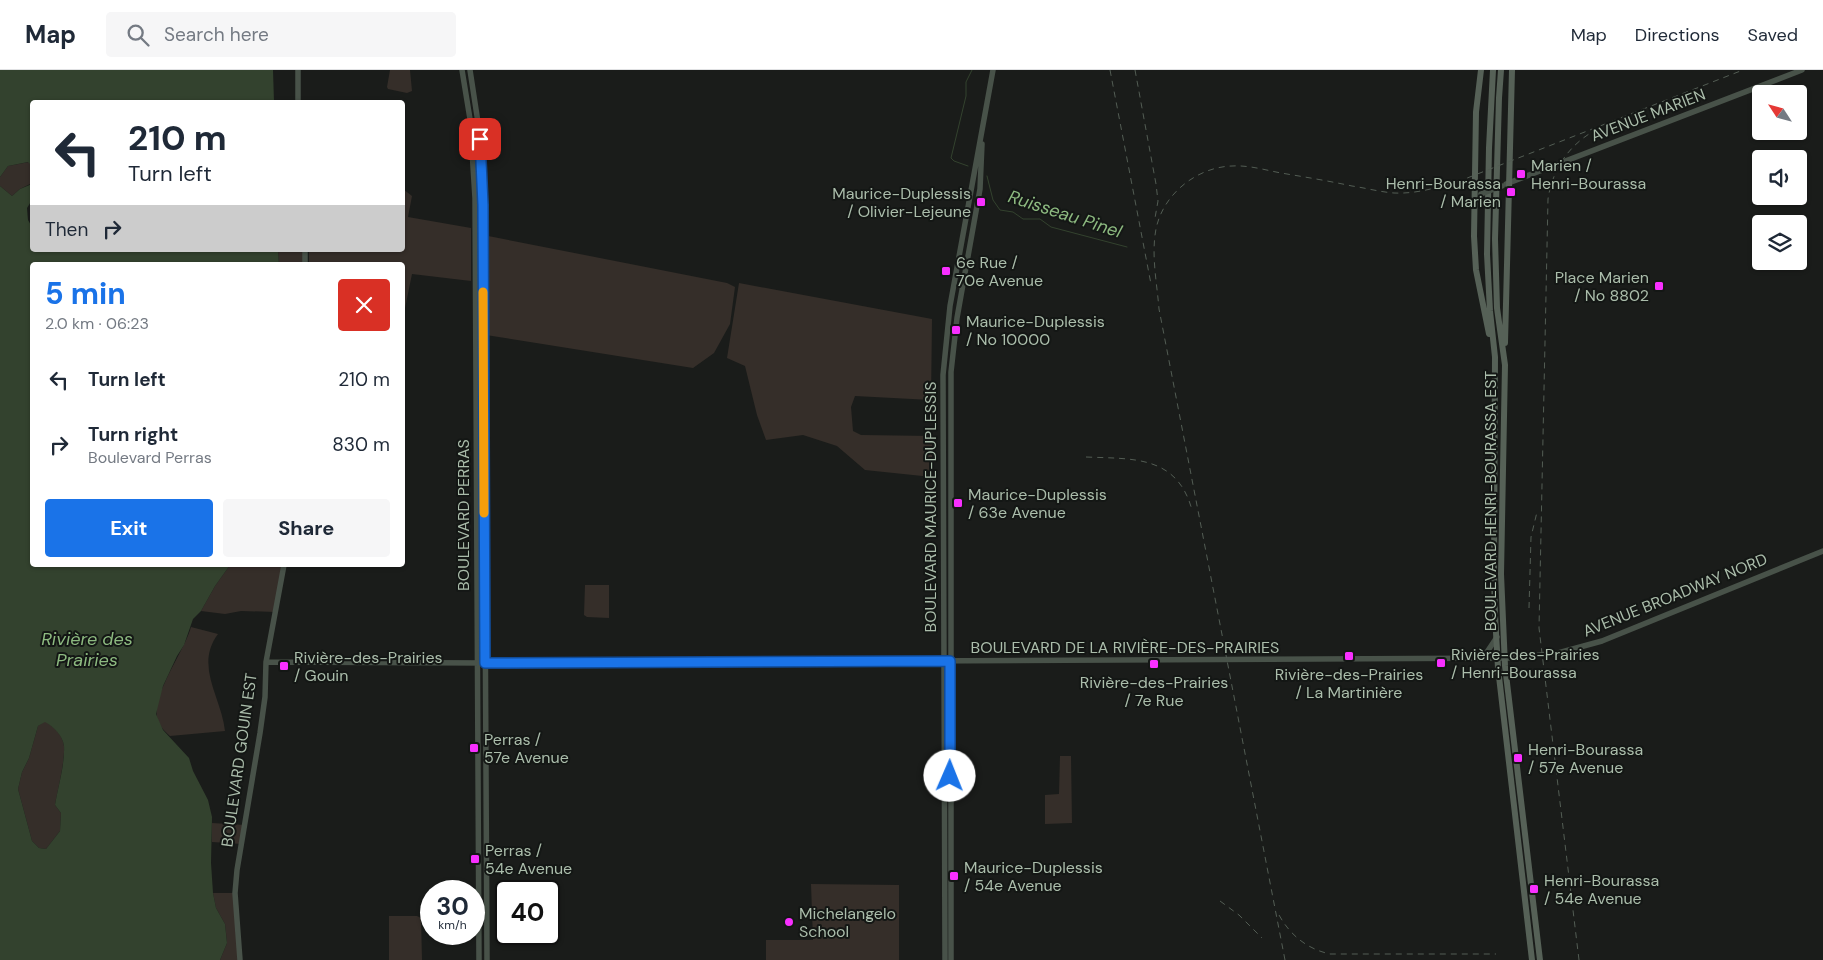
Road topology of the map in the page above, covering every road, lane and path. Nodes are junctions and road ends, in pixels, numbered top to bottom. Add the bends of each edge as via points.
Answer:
1 (298, 70) edge
2 (462, 70) edge
3 (470, 70) edge
4 (993, 70) edge
5 (1481, 70) edge
6 (1493, 70) edge
7 (1501, 70) edge
8 (1512, 70) edge
9 (1802, 70) edge
10 (298, 100) edge
11 (984, 117) junction
12 (1509, 183) junction
13 (1478, 195) junction
14 (1494, 357) junction
15 (944, 359) junction
16 (952, 360) junction
17 (1505, 365) junction
18 (1823, 551) edge
19 (284, 567) edge
20 (1497, 637) junction
21 (1501, 658) junction
22 (1474, 659) junction
23 (947, 661) junction
24 (266, 662) junction
25 (477, 663) junction
26 (485, 663) junction
27 (240, 960) edge
28 (479, 960) edge
29 (487, 960) edge
30 (945, 960) edge
31 (951, 960) edge
32 (1532, 960) edge
33 (1540, 960) edge

1 - 10 street
2 - 25 street, BOULEVARD PERRAS via 470,119 475,198
3 - 26 street, BOULEVARD PERRAS via 479,136 483,205
4 - 11 street, BOULEVARD MAURICE-DUPLESSIS
5 - 13 main road via 1476,112
6 - 14 main road, BOULEVARD HENRI-BOURASSA EST via 1487,254
7 - 17 main road, BOULEVARD HENRI-BOURASSA EST via 1495,239 1497,308
8 - 12 main road
9 - 12 street, AVENUE MARIEN
11 - 15 street, BOULEVARD MAURICE-DUPLESSIS
11 - 16 street, BOULEVARD MAURICE-DUPLESSIS via 980,189
12 - 13 street, AVENUE MARIEN, bridge
12 - 17 main road
13 - 14 main road via 1474,236 1476,270
14 - 20 main road, BOULEVARD HENRI-BOURASSA EST
15 - 16 street
15 - 23 street, BOULEVARD MAURICE-DUPLESSIS
16 - 23 street, BOULEVARD MAURICE-DUPLESSIS
17 - 21 main road, BOULEVARD HENRI-BOURASSA EST
18 - 21 street, AVENUE BROADWAY NORD via 1596,643 1551,654
19 - 24 street, BOULEVARD GOUIN EST
20 - 21 main road, BOULEVARD HENRI-BOURASSA EST
20 - 22 street via 1487,652
21 - 22 street, BOULEVARD DE LA RIVIÈRE-DES-PRAIRIES
21 - 32 main road, BOULEVARD HENRI-BOURASSA EST
21 - 33 main road, BOULEVARD HENRI-BOURASSA EST
22 - 23 street, BOULEVARD DE LA RIVIÈRE-DES-PRAIRIES
23 - 26 street, BOULEVARD DE LA RIVIÈRE-DES-PRAIRIES
23 - 30 street, BOULEVARD MAURICE-DUPLESSIS
23 - 31 street, BOULEVARD MAURICE-DUPLESSIS
24 - 25 street, BOULEVARD DE LA RIVIÈRE-DES-PRAIRIES
24 - 27 street, BOULEVARD GOUIN EST via 265,698 235,893
25 - 26 street, BOULEVARD DE LA RIVIÈRE-DES-PRAIRIES
25 - 28 street, BOULEVARD PERRAS
26 - 29 street, BOULEVARD PERRAS

